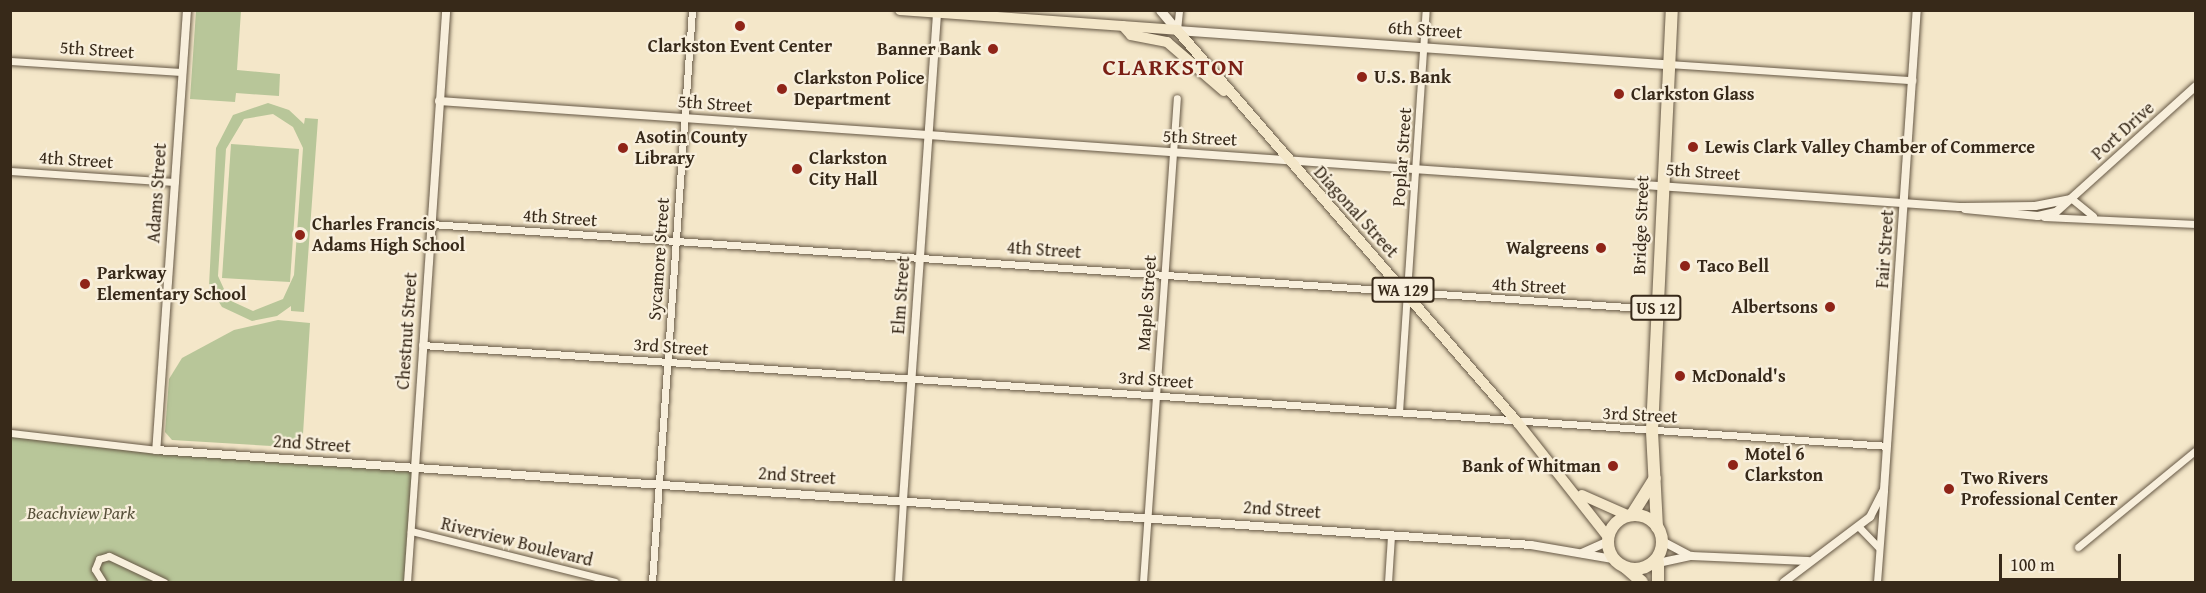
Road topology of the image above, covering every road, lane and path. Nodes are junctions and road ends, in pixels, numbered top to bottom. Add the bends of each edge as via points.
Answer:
1 (187, 10) edge
2 (446, 10) edge
3 (692, 10) edge
4 (900, 10) edge
5 (1160, 10) edge
6 (1179, 10) edge
7 (1426, 10) edge
8 (1672, 10) edge
9 (1917, 10) edge
10 (937, 12) edge
11 (1123, 26) junction
12 (1177, 30) junction
13 (1424, 46) junction
14 (10, 61) edge
15 (1668, 64) junction
16 (182, 72) junction
17 (1912, 80) junction
18 (2196, 86) edge
19 (1177, 98) dead end
20 (1234, 98) junction
21 (439, 101) junction
22 (684, 118) junction
23 (928, 135) junction
24 (1173, 153) junction
25 (1286, 159) junction
26 (1416, 168) junction
27 (10, 171) edge
28 (175, 182) junction
29 (1660, 186) junction
30 (2072, 199) junction
31 (1904, 203) junction
32 (1959, 207) junction
33 (2038, 216) junction
34 (2094, 216) junction
35 (431, 224) junction
36 (2196, 224) edge
37 (675, 241) junction
38 (920, 257) junction
39 (1163, 273) junction
40 (1407, 294) junction
41 (1656, 309) junction
42 (422, 345) junction
43 (667, 362) junction
44 (912, 379) junction
45 (1156, 395) junction
46 (1399, 412) junction
47 (1518, 423) junction
48 (1652, 430) junction
49 (10, 433) edge
50 (1887, 446) junction
51 (156, 450) junction
52 (2196, 450) edge
53 (415, 468) junction
54 (1656, 477) junction
55 (659, 484) junction
56 (1574, 490) junction
57 (1884, 490) junction
58 (903, 500) junction
59 (1630, 514) junction
60 (1148, 517) junction
61 (1858, 526) junction
62 (1657, 527) junction
63 (411, 531) junction
64 (1390, 534) junction
65 (1608, 540) junction
66 (1662, 541) junction
67 (2078, 547) dead end
68 (1879, 548) junction
69 (1581, 553) junction
70 (1691, 556) junction
71 (1613, 559) junction
72 (1808, 561) junction
73 (1658, 563) junction
74 (1625, 567) junction
75 (103, 582) edge
76 (164, 582) edge
77 (407, 582) edge
78 (615, 582) edge
79 (652, 582) edge
80 (898, 582) edge
81 (1143, 582) edge
82 (1388, 582) edge
83 (1642, 582) edge
84 (1658, 582) edge
85 (1784, 582) edge
86 (1877, 582) edge

1 - 16 street, Adams Street
2 - 21 street, Chestnut Street
3 - 22 street, Sycamore Street
4 - 10 main road, 6th Street / WA 129
5 - 12 main road, Diagonal Street
6 - 12 street
7 - 13 street, Poplar Street
8 - 15 highway, Bridge Street / US 12
9 - 17 street, Fair Street
10 - 11 main road, 6th Street / WA 129
10 - 23 street, Elm Street
11 - 12 main road, 6th Street / WA 129
11 - 20 main road, WA 129 via 1131,35 1167,42 1202,77
12 - 13 main road, 6th Street
12 - 20 main road, Diagonal Street / WA 129
13 - 15 main road, 6th Street
13 - 26 street, Poplar Street
14 - 16 street, 5th Street
15 - 17 street, 6th Street
15 - 29 highway, Bridge Street / US 12
16 - 28 street, Adams Street
17 - 31 street, Fair Street
18 - 30 street, Port Drive
19 - 24 street, Maple Street
20 - 25 main road, Diagonal Street / WA 129
21 - 22 street, 5th Street
21 - 35 street, Chestnut Street
22 - 23 street, 5th Street
22 - 37 street, Sycamore Street
23 - 24 street, 5th Street
23 - 38 street, Elm Street
24 - 25 street, 5th Street
24 - 39 street, Maple Street
25 - 26 street, 5th Street
25 - 40 main road, Diagonal Street / WA 129
26 - 29 street, 5th Street
26 - 40 street, Poplar Street
27 - 28 street, 4th Street
28 - 51 street, Adams Street
29 - 31 street, 5th Street
29 - 41 highway, Bridge Street / US 12
30 - 32 street, 5th Street via 2036,206
30 - 33 street
30 - 34 street
31 - 32 street, 5th Street
31 - 50 street, Fair Street
32 - 33 street, 5th Street
33 - 34 street, 5th Street
34 - 36 street, 5th Street
35 - 37 street, 4th Street
35 - 42 street, Chestnut Street
37 - 38 street, 4th Street
37 - 43 street, Sycamore Street
38 - 39 street, 4th Street
38 - 44 street, Elm Street
39 - 40 street, 4th Street
39 - 45 street, Maple Street
40 - 41 street, 4th Street
40 - 46 street, Poplar Street
40 - 47 main road, Diagonal Street / WA 129
41 - 48 highway, Bridge Street / US 12
42 - 43 street, 3rd Street
42 - 53 street, Chestnut Street
43 - 44 street, 3rd Street
43 - 55 street, Sycamore Street
44 - 45 street, 3rd Street
44 - 58 street, Elm Street
45 - 46 street, 3rd Street
45 - 60 street, Maple Street
46 - 47 street, 3rd Street
47 - 48 street, 3rd Street
47 - 56 main road, Diagonal Street / WA 129
48 - 50 street, 3rd Street
48 - 54 highway, Bridge Street / US 12
49 - 51 street, 2nd Street
50 - 57 street, Fair Street
51 - 53 street, 2nd Street
52 - 67 street
53 - 55 street, 2nd Street
53 - 63 street, Chestnut Street
54 - 59 highway
54 - 62 highway, Bridge Street / US 12
55 - 58 street, 2nd Street
55 - 79 street, Sycamore Street
56 - 59 main road, Diagonal Street / WA 129
56 - 65 main road, Diagonal Street / WA 129
57 - 61 street, Fair Street via 1877,508
57 - 68 street, Fair Street via 1885,533
58 - 60 street, 2nd Street
58 - 80 street, Elm Street
59 - 62 highway
59 - 65 highway
60 - 64 street, 2nd Street
60 - 81 street, Maple Street
61 - 68 street
61 - 72 street
62 - 66 highway, US 12
63 - 77 street, Chestnut Street
63 - 78 street, Riverview Boulevard
64 - 69 street, 2nd Street
64 - 82 street
65 - 69 street, 2nd Street
65 - 71 highway
66 - 70 street
66 - 73 highway, US 12
68 - 86 street, Fair Street
69 - 71 street, 2nd Street
70 - 72 street
70 - 73 street
71 - 74 highway
72 - 85 street
73 - 74 highway
73 - 84 highway, US 12
74 - 83 highway
75 - 76 street via 95,569 99,559 109,556

